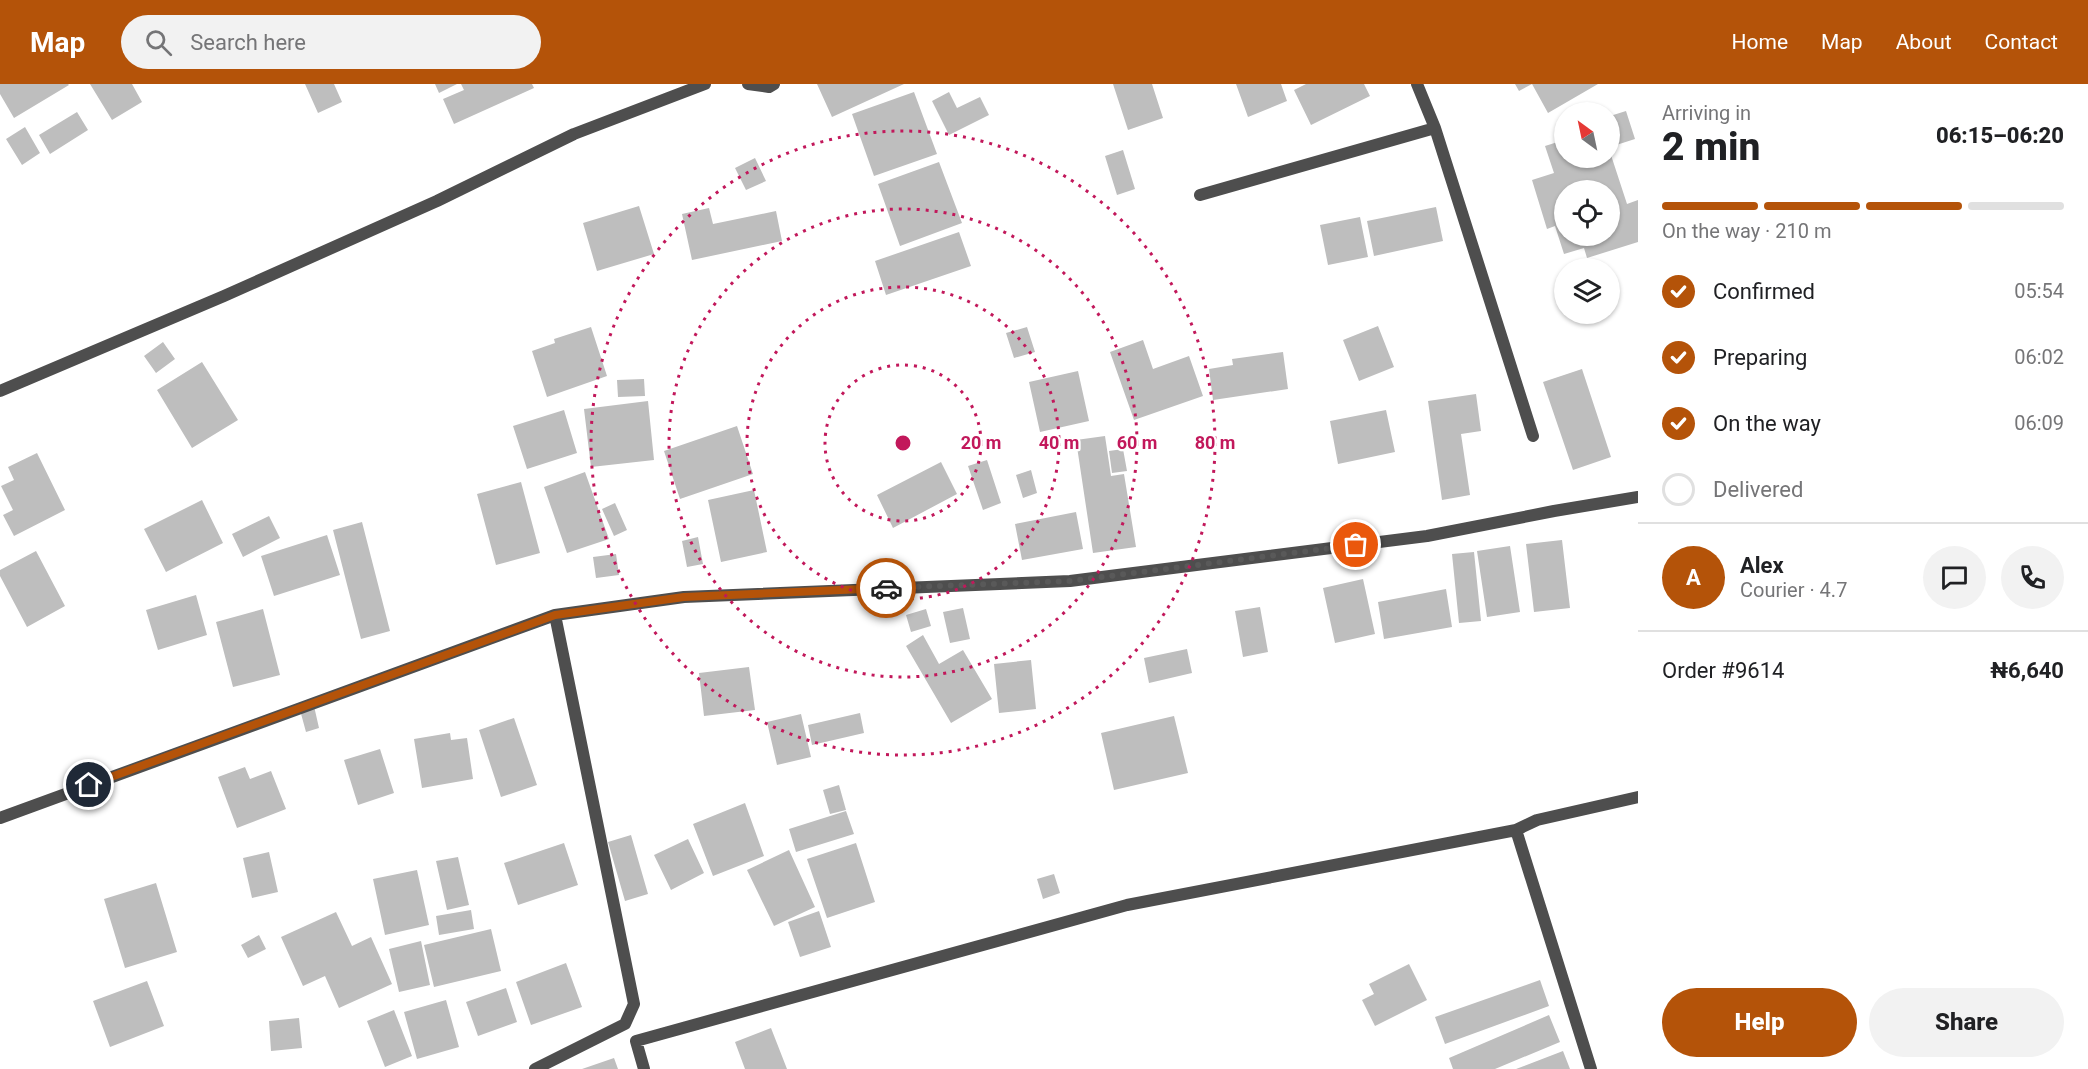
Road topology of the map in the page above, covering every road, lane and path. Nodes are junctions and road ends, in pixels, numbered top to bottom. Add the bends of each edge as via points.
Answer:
1 (705, 84) edge
2 (748, 84) edge
3 (774, 84) edge
4 (1417, 84) edge
5 (1435, 128) junction
6 (1200, 195) dead end
7 (0, 391) edge
8 (1533, 436) dead end
9 (1638, 497) edge
10 (555, 615) junction
11 (1638, 798) edge
12 (0, 818) edge
13 (1516, 830) junction
14 (535, 1069) edge
15 (644, 1069) edge
16 (1591, 1069) edge

1 - 7 street via 574,134 224,296
2 - 3 street
4 - 5 street
5 - 6 street
5 - 8 street
9 - 10 street via 1427,536 1070,581 684,597
10 - 12 street
10 - 14 street via 634,1004 625,1024
11 - 13 street via 1537,820
13 - 15 street via 1127,905 636,1041
13 - 16 street

